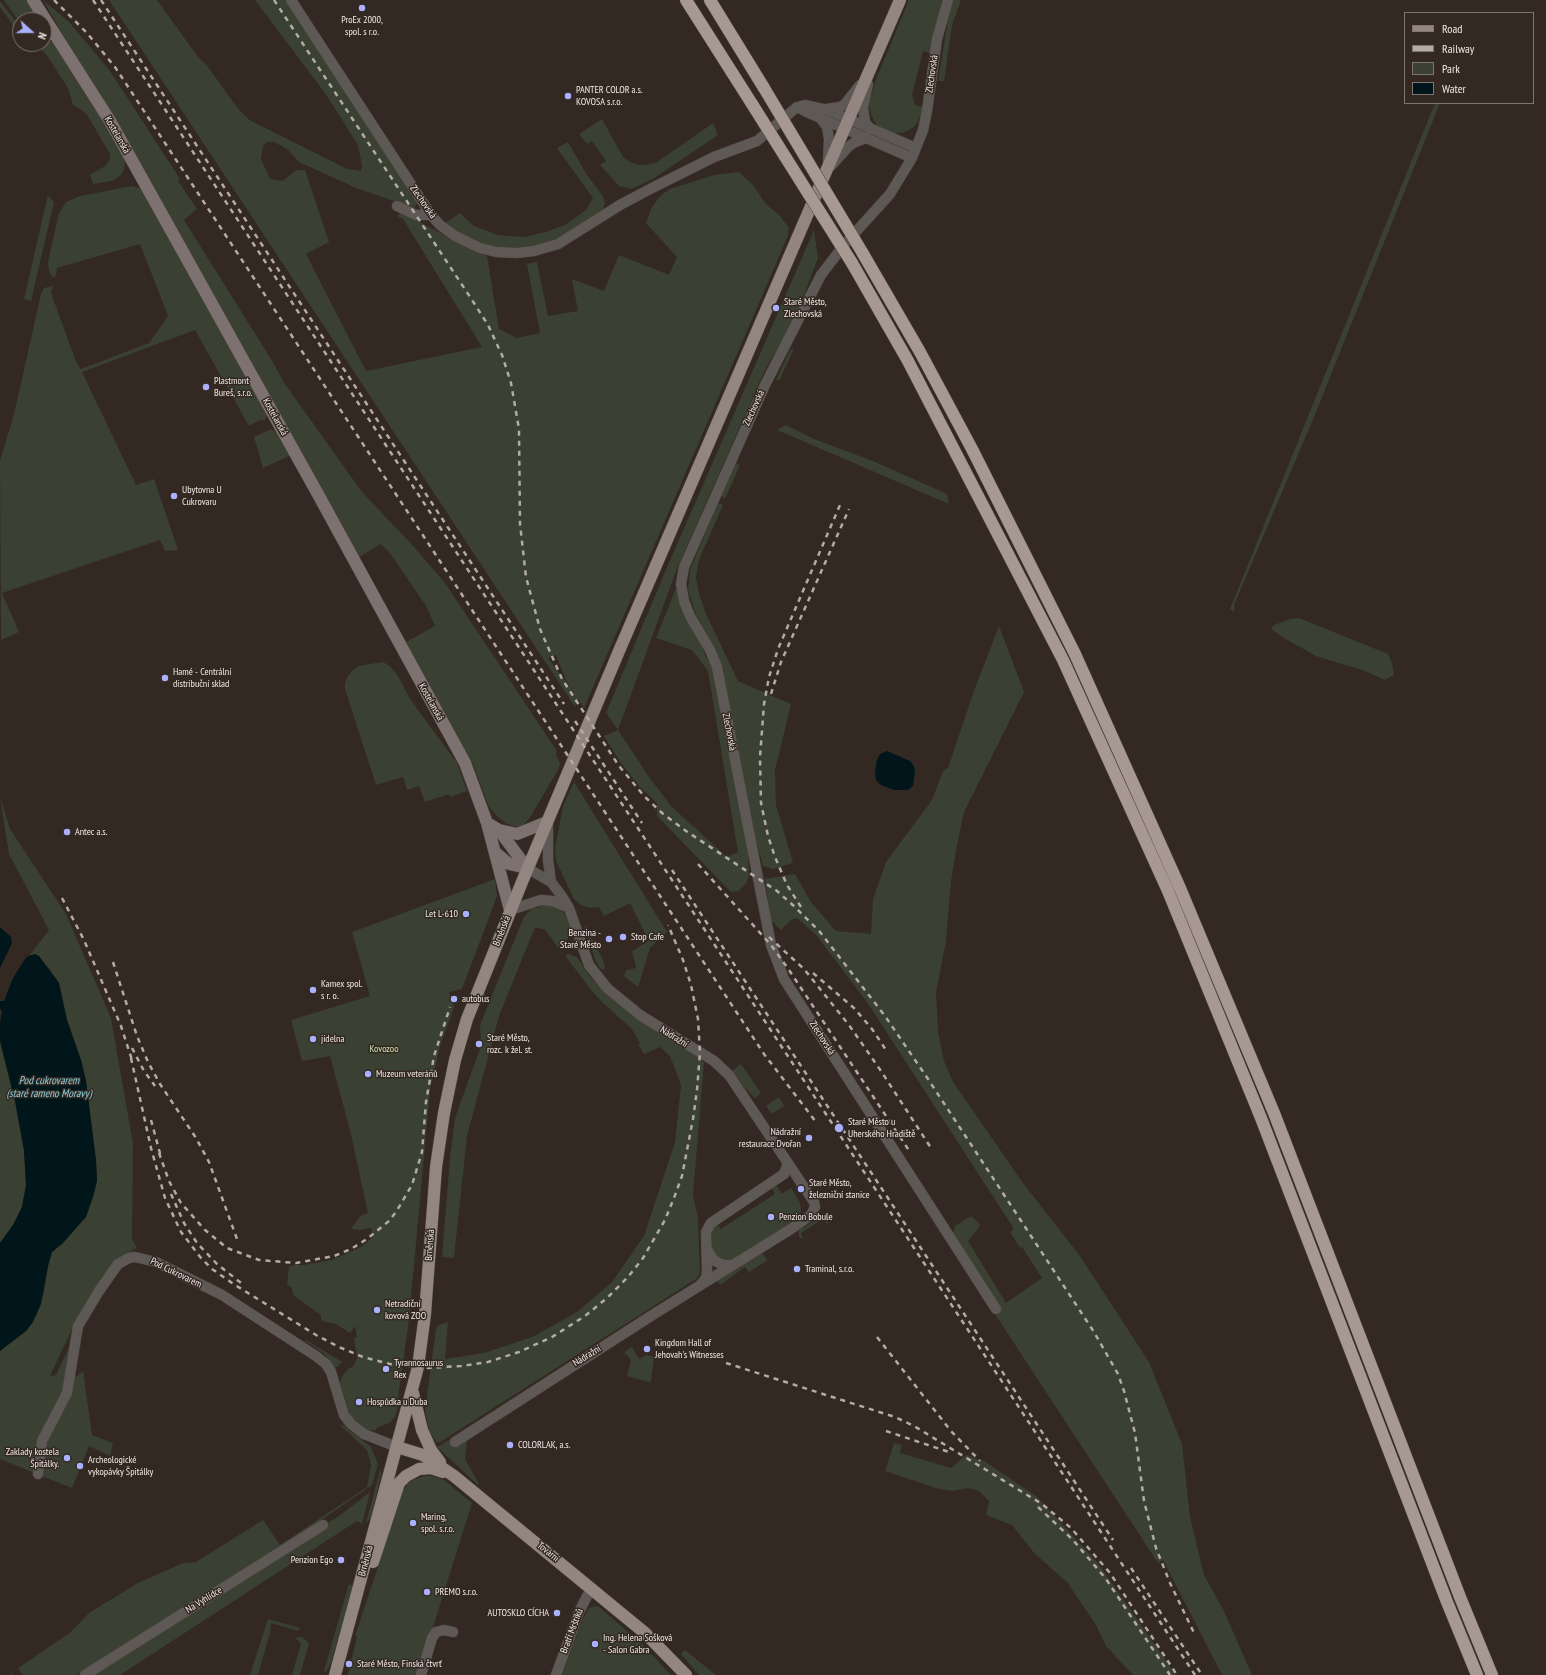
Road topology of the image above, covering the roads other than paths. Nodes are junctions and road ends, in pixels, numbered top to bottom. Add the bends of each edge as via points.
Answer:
1 (33, 0) edge
2 (291, 0) edge
3 (686, 0) edge
4 (710, 0) edge
5 (900, 0) edge
6 (948, 0) edge
7 (876, 57) junction
8 (797, 107) junction
9 (825, 109) junction
10 (821, 119) junction
11 (847, 125) junction
12 (868, 134) junction
13 (916, 148) junction
14 (912, 158) junction
15 (827, 172) junction
16 (397, 206) dead end
17 (431, 215) junction
18 (548, 822) junction
19 (487, 823) junction
20 (499, 830) junction
21 (496, 853) junction
22 (527, 868) junction
23 (552, 882) junction
24 (569, 908) junction
25 (510, 910) junction
26 (788, 1163) junction
27 (707, 1248) junction
28 (733, 1265) junction
29 (701, 1285) junction
30 (996, 1308) dead end
31 (412, 1391) junction
32 (455, 1442) dead end
33 (397, 1447) junction
34 (38, 1474) dead end
35 (454, 1476) junction
36 (323, 1525) dead end
37 (360, 1584) junction
38 (593, 1589) junction
39 (453, 1632) dead end
40 (85, 1675) edge
41 (335, 1675) edge
42 (421, 1675) edge
43 (556, 1675) edge
44 (686, 1675) edge
45 (1477, 1675) edge
46 (1492, 1675) edge

1 - 19 main road, Kostelanská via 110,121 319,496 465,763
2 - 17 street, Zlechovská
3 - 45 highway, bridge via 852,263 908,361 1063,660 1164,884 1261,1118
4 - 46 highway, bridge via 920,352 1075,654 1180,888 1274,1112
5 - 7 main road, Brněnská
6 - 13 street, Zlechovská via 937,39 923,130
7 - 9 street via 845,104
7 - 11 main road, Brněnská
7 - 12 street via 863,107
8 - 9 street via 805,105
8 - 10 street
8 - 17 street, Zlechovská via 757,141 714,157 652,188 558,244 534,251 496,252 454,236
9 - 11 street
10 - 11 street
10 - 15 street via 829,139
11 - 12 street
11 - 15 main road, Brněnská
12 - 13 street
12 - 14 street
12 - 15 street via 848,147
13 - 14 street, Zlechovská
14 - 30 street, Zlechovská via 893,189 844,244 821,275 765,385 684,567 681,584 690,616 717,667 770,941 784,979
15 - 18 main road, Brněnská via 625,637
16 - 17 street via 416,214
18 - 20 main road via 517,834
18 - 22 main road, Brněnská
18 - 23 street, Nádražní via 548,860
19 - 20 main road
19 - 21 main road, Kostelanská
20 - 22 main road
21 - 22 main road via 509,864
21 - 25 main road, Kostelanská
22 - 23 street, Nádražní
22 - 25 main road, Brněnská
23 - 24 street, Nádražní
24 - 25 street via 553,901 541,900
24 - 26 street, Nádražní via 586,958 599,979 640,1015 722,1068 737,1086
25 - 31 main road, Brněnská via 469,1013 450,1083 436,1167 423,1334
26 - 27 street via 784,1174 711,1223 706,1232
26 - 28 street, Nádražní via 814,1202 815,1207 811,1215
27 - 28 street via 715,1261 723,1265
27 - 29 street via 706,1278
28 - 29 street, Nádražní
29 - 32 street, Nádražní
31 - 33 main road, Brněnská
31 - 35 main road via 422,1430 431,1450
33 - 34 street, Pod Cukrovarem via 364,1434 351,1424 344,1415 330,1368 316,1356 222,1296 156,1262 135,1257 118,1264 78,1326 67,1393 42,1441
33 - 35 main road, Tovární via 423,1455
33 - 37 main road, Brněnská
35 - 37 main road via 437,1469 425,1468 414,1471 402,1479 396,1490 375,1558
35 - 38 main road, Tovární
36 - 40 street, Na Vyhlídce
37 - 41 main road, Brněnská
38 - 43 street, Bratří Mrštíků via 579,1612
38 - 44 main road, Tovární via 645,1633
39 - 42 street via 436,1632

